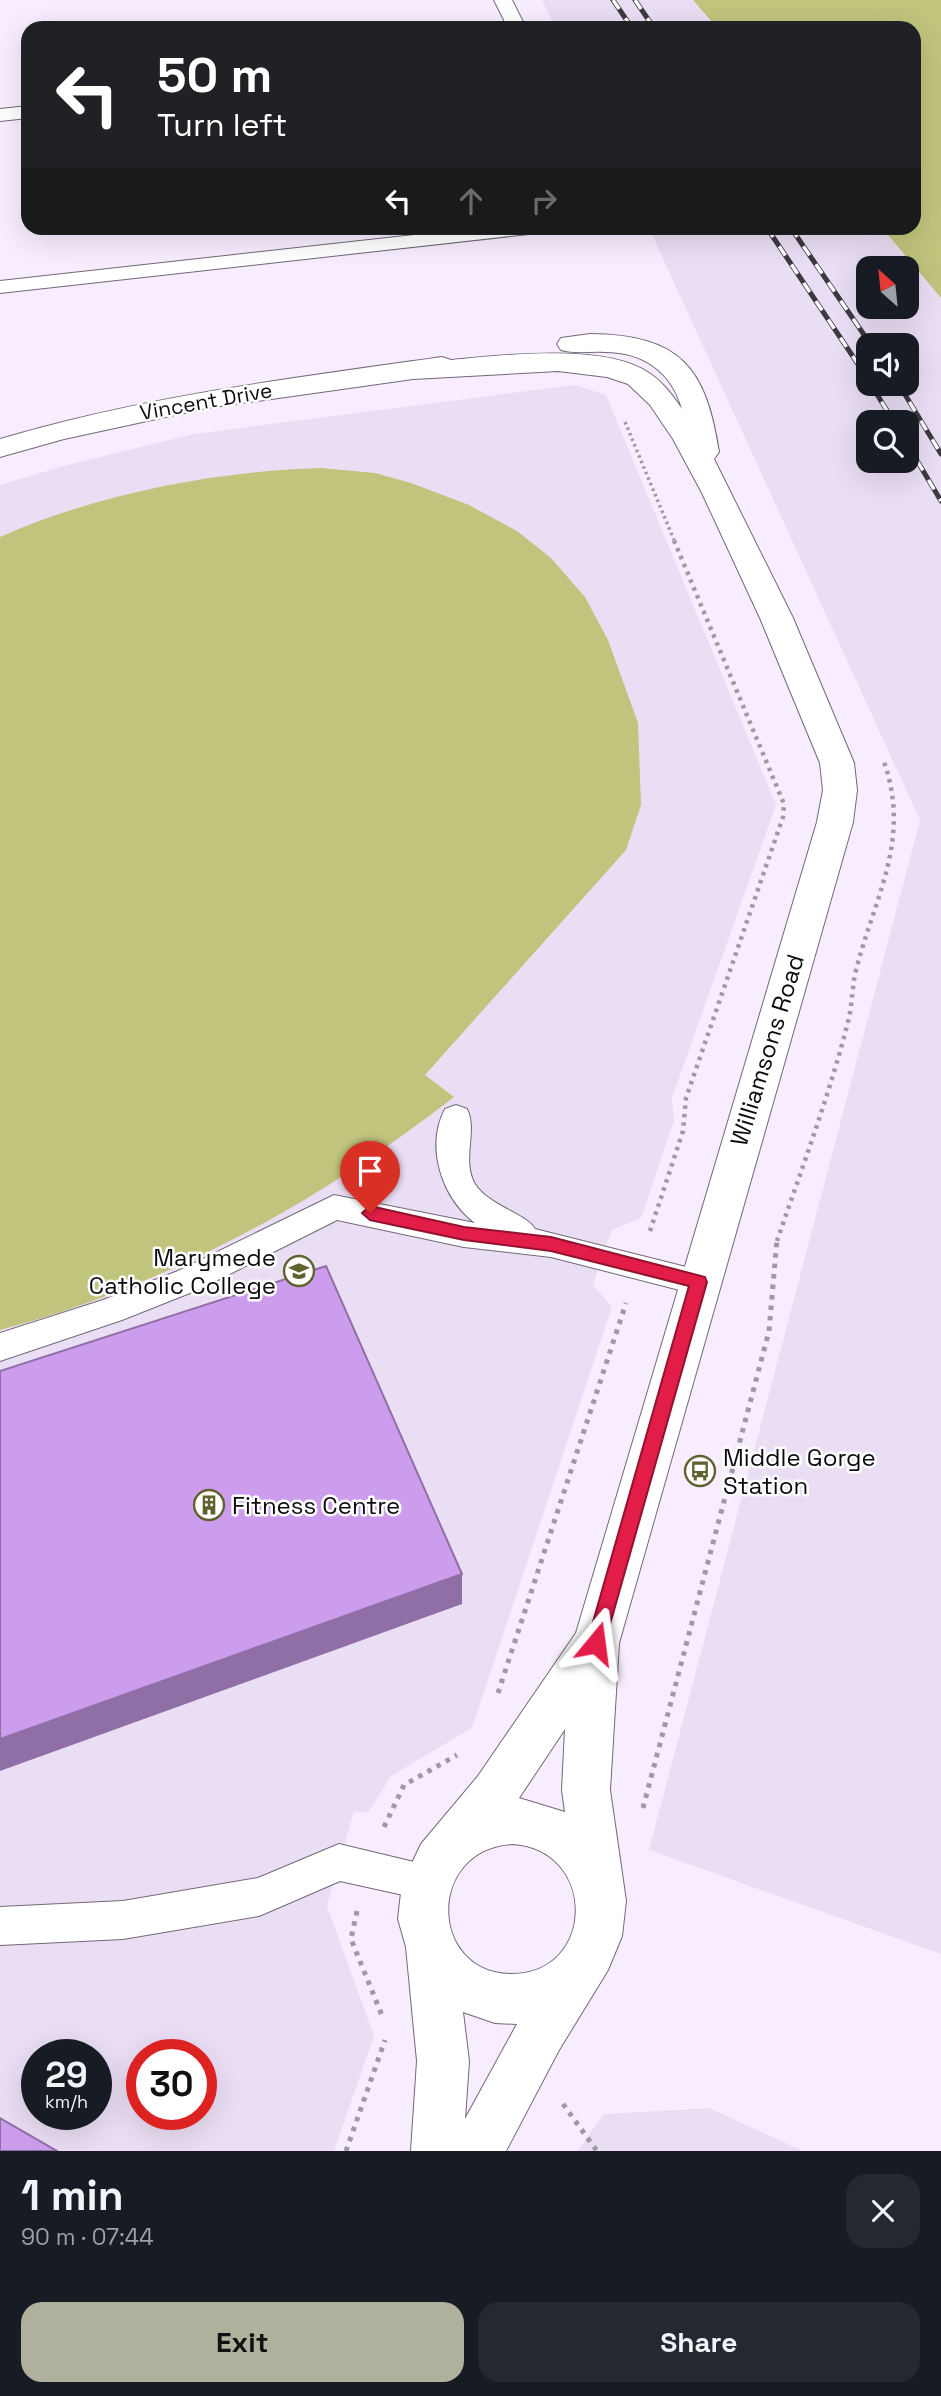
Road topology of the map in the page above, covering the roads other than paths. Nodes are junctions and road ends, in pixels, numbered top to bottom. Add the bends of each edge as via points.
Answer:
1 (503, 0) edge
2 (514, 21) edge
3 (21, 113) edge
4 (0, 115) edge
5 (466, 235) edge
6 (0, 287) edge
7 (646, 350) joint
8 (416, 370) junction
9 (612, 370) joint
10 (0, 448) edge
11 (708, 471) junction
12 (456, 1117) dead end
13 (551, 1244) junction
14 (699, 1282) junction
15 (0, 1347) edge
16 (596, 1643) junction
17 (457, 1839) junction
18 (426, 1881) junction
19 (600, 1894) junction
20 (0, 1926) edge
21 (430, 1947) junction
22 (586, 1960) junction
23 (437, 2151) edge
24 (477, 2151) edge

1 - 2 lane
3 - 4 lane
5 - 6 lane
7 - 8 street, Vincent Drive via 594,342 559,345
7 - 11 street, Williamsons Road via 676,366 693,396
8 - 9 street, Vincent Drive via 566,363
8 - 10 street, Vincent Drive via 207,399
9 - 11 street, Williamsons Road via 651,386
11 - 14 street, Williamsons Road via 822,725 837,763 840,790 835,822
12 - 13 lane via 452,1164 466,1199 483,1214
13 - 14 lane
13 - 15 lane via 464,1234 334,1207 189,1280
14 - 16 street, Williamsons Road
16 - 17 street, Williamsons Road via 514,1765
16 - 19 street, Williamsons Road via 586,1790
17 - 18 street
17 - 19 street via 489,1824 526,1822 543,1827 581,1854
18 - 20 lane via 339,1862 259,1897 123,1920
18 - 21 street via 422,1914
19 - 22 street via 598,1936
21 - 22 street via 460,1982 505,1999 551,1990
21 - 23 street via 443,2062
22 - 24 street

